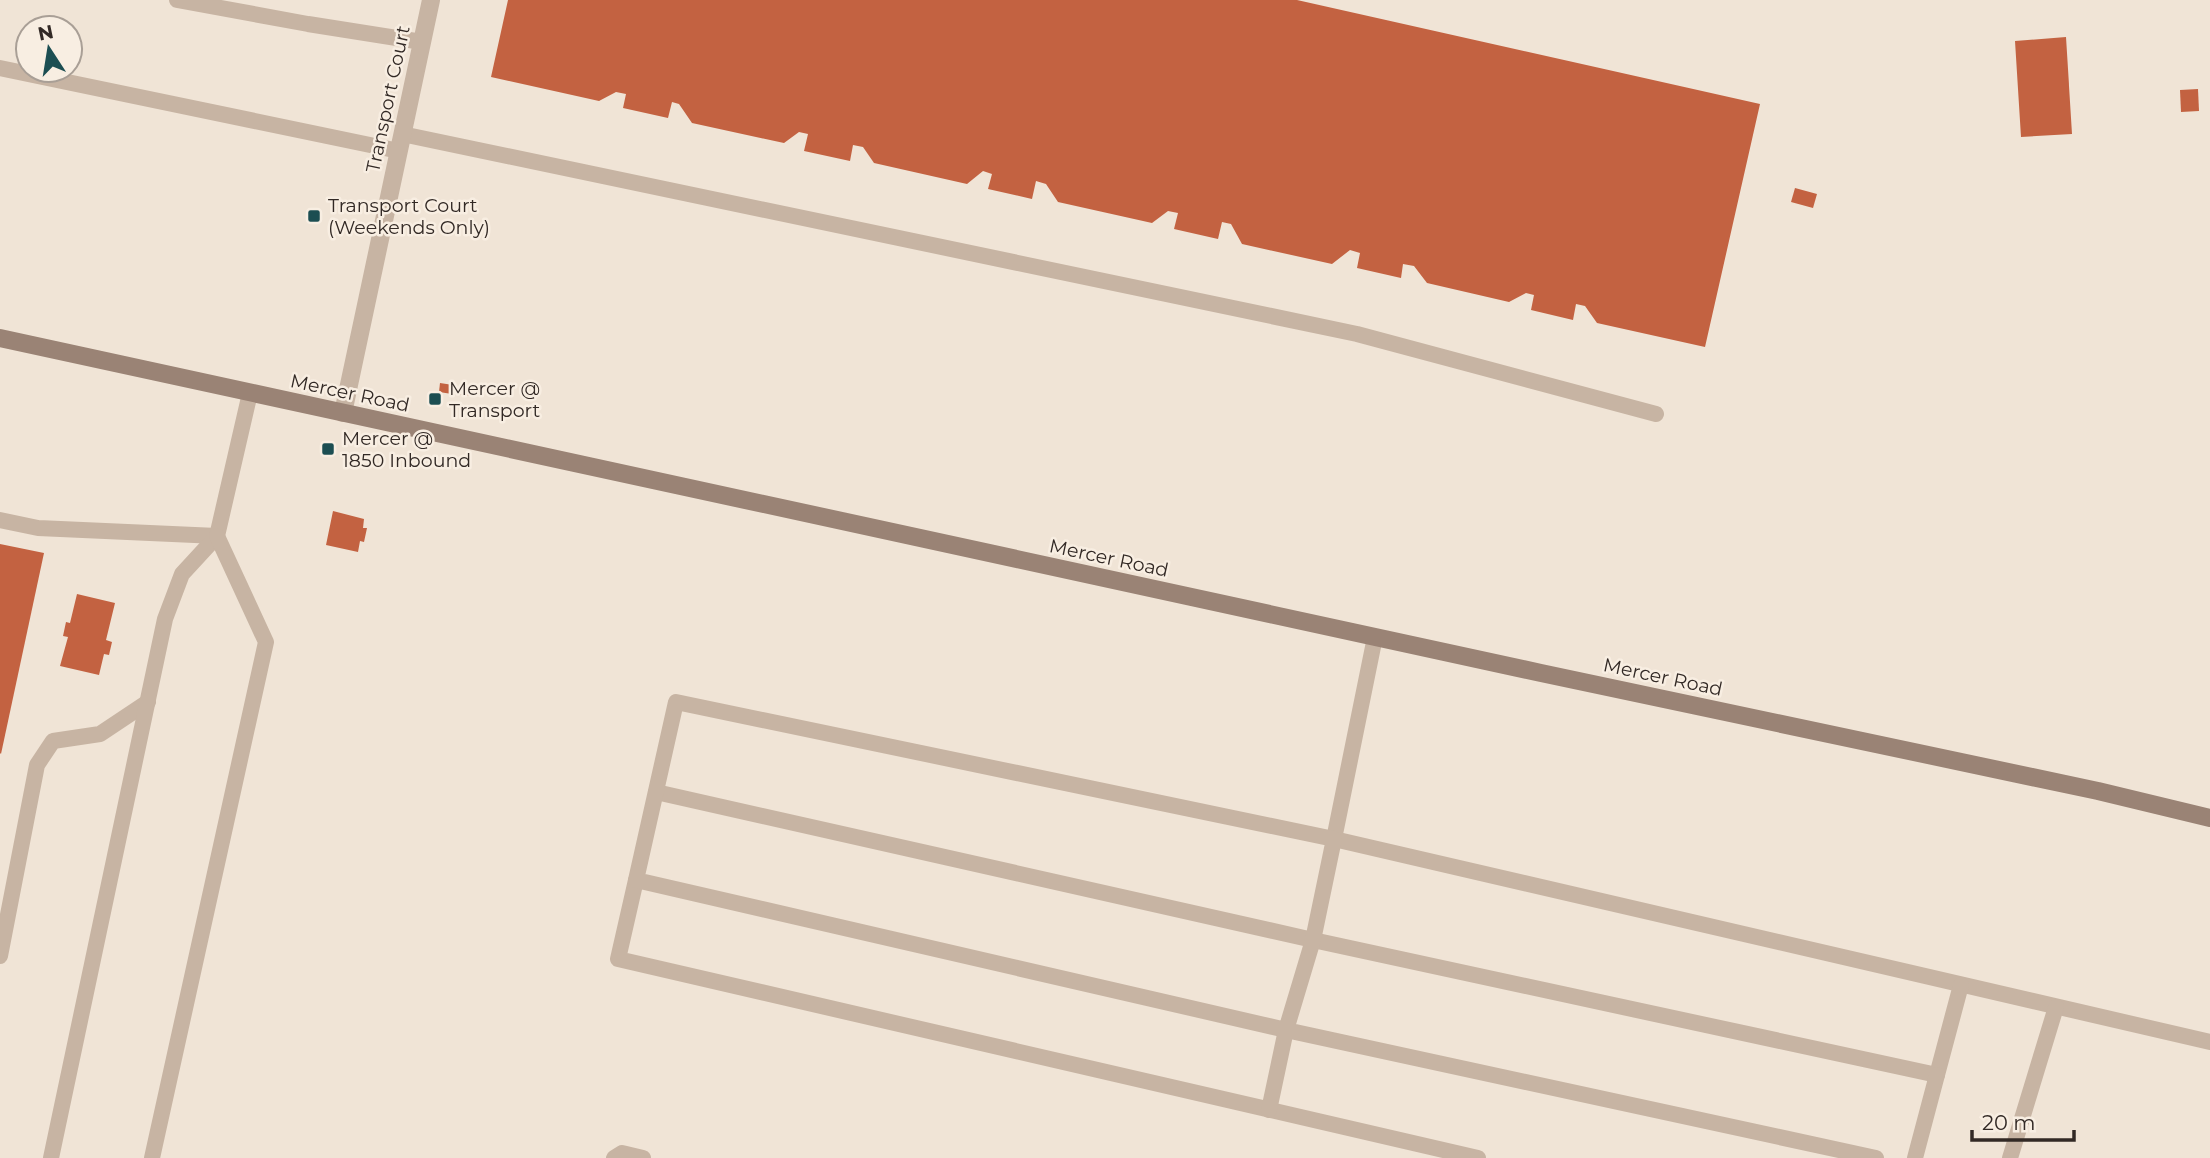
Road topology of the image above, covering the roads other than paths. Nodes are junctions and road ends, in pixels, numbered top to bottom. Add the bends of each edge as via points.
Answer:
1 (177, 0) edge
2 (431, 0) edge
3 (213, 3) edge
4 (422, 42) junction
5 (0, 68) edge
6 (401, 143) junction
7 (0, 338) edge
8 (250, 393) junction
9 (343, 413) junction
10 (1656, 414) dead end
11 (0, 520) edge
12 (217, 536) junction
13 (1375, 637) junction
14 (148, 702) junction
15 (656, 792) junction
16 (2210, 818) edge
17 (1334, 839) junction
18 (636, 880) junction
19 (1313, 940) junction
20 (0, 956) edge
21 (1961, 985) junction
22 (2056, 1007) junction
23 (1286, 1030) junction
24 (2210, 1042) edge
25 (1937, 1075) junction
26 (1269, 1110) junction
27 (51, 1158) edge
28 (152, 1158) edge
29 (614, 1158) edge
30 (643, 1158) edge
31 (1478, 1158) edge
32 (1876, 1158) edge
33 (1915, 1158) edge
34 (2010, 1158) edge

1 - 3 lane
2 - 4 street, Transport Court
3 - 4 lane
4 - 6 street, Transport Court
5 - 6 lane
6 - 9 street, Transport Court
6 - 10 lane via 1357,334
7 - 8 street, Mercer Road
8 - 9 street, Mercer Road
8 - 12 lane
9 - 13 street, Mercer Road
11 - 12 lane via 38,528
12 - 14 lane via 181,574
12 - 28 lane via 266,642
13 - 16 street, Mercer Road
13 - 17 lane
14 - 20 lane via 100,734 54,741 37,765
14 - 27 lane
15 - 17 lane via 676,702
15 - 18 lane
15 - 19 lane
17 - 19 lane
17 - 21 lane
18 - 23 lane
18 - 26 lane via 618,959
19 - 23 lane
19 - 25 lane
21 - 22 lane
21 - 25 lane
22 - 24 lane
22 - 34 lane
23 - 26 lane
23 - 32 lane
25 - 33 lane
26 - 31 lane
29 - 30 lane via 622,1153

